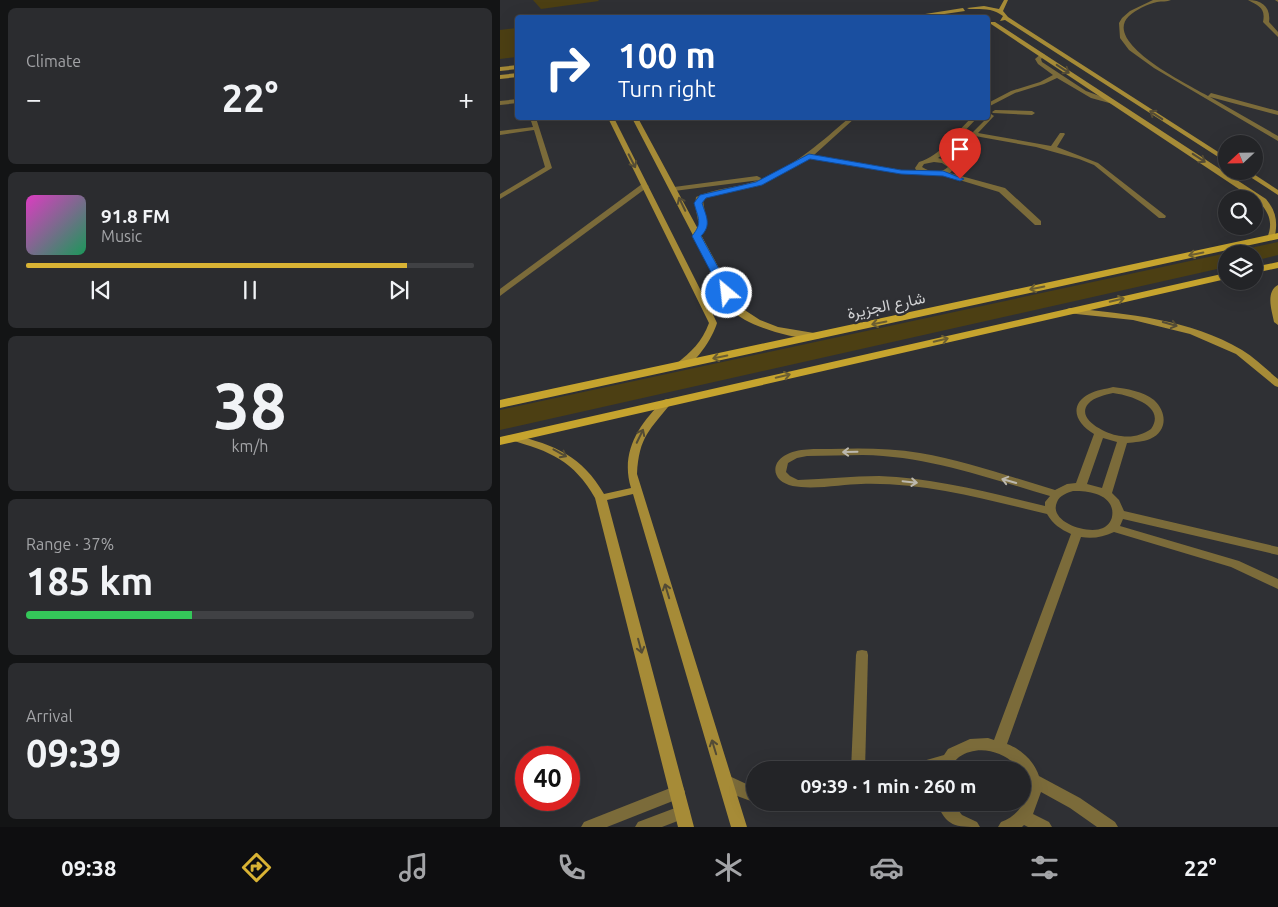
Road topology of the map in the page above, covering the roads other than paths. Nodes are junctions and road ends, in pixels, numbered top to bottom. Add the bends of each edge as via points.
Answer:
1 (985, 0) edge
2 (1006, 0) edge
3 (1158, 0) edge
4 (1170, 0) edge
5 (1250, 0) edge
6 (966, 9) junction
7 (1001, 11) junction
8 (929, 14) joint
9 (922, 15) edge
10 (957, 15) edge
11 (1006, 18) junction
12 (990, 23) edge
13 (1018, 26) junction
14 (1002, 28) junction
15 (1278, 35) edge
16 (1042, 55) junction
17 (515, 67) edge
18 (500, 69) edge
19 (515, 75) edge
20 (1058, 75) junction
21 (500, 77) edge
22 (1032, 86) junction
23 (1074, 86) junction
24 (1191, 88) junction
25 (515, 101) edge
26 (1114, 102) junction
27 (500, 103) edge
28 (990, 105) edge
29 (1275, 112) edge
30 (1032, 113) dead end
31 (991, 115) edge
32 (534, 120) edge
33 (611, 120) edge
34 (636, 120) edge
35 (850, 120) edge
36 (972, 120) edge
37 (987, 120) edge
38 (1246, 120) junction
39 (536, 128) junction
40 (500, 134) edge
41 (974, 134) junction
42 (1062, 134) dead end
43 (1278, 139) edge
44 (1053, 148) junction
45 (812, 154) junction
46 (1218, 155) edge
47 (929, 160) junction
48 (951, 165) junction
49 (920, 168) junction
50 (775, 174) junction
51 (943, 174) junction
52 (1258, 180) edge
53 (645, 186) junction
54 (674, 189) junction
55 (1247, 190) edge
56 (1275, 191) edge
57 (500, 197) edge
58 (1263, 202) edge
59 (1162, 216) dead end
60 (1038, 223) dead end
61 (697, 236) junction
62 (1275, 237) edge
63 (1278, 264) edge
64 (1263, 268) edge
65 (1218, 278) edge
66 (1278, 288) edge
67 (500, 293) edge
68 (727, 293) junction
69 (701, 298) junction
70 (1070, 311) junction
71 (1278, 322) edge
72 (818, 336) junction
73 (679, 366) junction
74 (1274, 376) edge
75 (1278, 384) edge
76 (667, 402) junction
77 (500, 404) edge
78 (1099, 434) junction
79 (514, 438) junction
80 (1123, 440) junction
81 (500, 441) edge
82 (1080, 487) junction
83 (636, 490) junction
84 (1056, 494) junction
85 (1106, 494) junction
86 (601, 498) junction
87 (1050, 511) junction
88 (1120, 514) junction
89 (1113, 528) junction
90 (1077, 533) junction
91 (1278, 551) edge
92 (1278, 584) edge
93 (862, 655) dead end
94 (999, 746) junction
95 (858, 761) edge
96 (947, 761) edge
97 (1033, 780) junction
98 (725, 781) junction
99 (746, 791) edge
100 (678, 792) junction
101 (950, 811) edge
102 (1023, 817) junction
103 (685, 820) edge
104 (589, 827) edge
105 (643, 827) edge
106 (739, 827) edge
107 (972, 827) edge
108 (1006, 827) edge
109 (1044, 827) edge
110 (1110, 827) edge

1 - 6 street
2 - 7 street
3 - 4 street
3 - 24 street via 1126,18 1121,33 1132,50
5 - 15 street via 1266,9 1266,22
6 - 7 street
6 - 8 street
6 - 10 street
7 - 11 street
8 - 9 street
11 - 12 street
11 - 13 street
12 - 14 street
13 - 14 street
46 -> 13 street
14 - 16 street
16 - 20 street via 1038,59 1040,63
16 -> 26 street
17 - 18 street
19 - 21 street
20 - 22 street
20 - 23 street
22 - 23 street
22 - 28 street
23 - 26 street via 1093,98
24 - 29 street
24 - 38 street
25 - 27 street
26 -> 55 street
29 - 38 street via 1255,113
30 - 31 street
32 - 39 street
33 -> 53 street
34 - 54 street
35 - 45 street
36 - 47 street via 940,154
37 - 41 street
38 - 43 street
39 - 40 street
39 - 57 street via 549,168
41 - 44 street
41 - 48 street via 952,156
42 - 44 street
44 - 59 street via 1096,164
45 - 49 street via 901,172
45 - 50 street
47 - 48 street
47 - 49 street
48 - 51 street via 951,170
49 - 51 street via 932,174
50 - 54 street
50 - 61 street via 759,183 699,199 704,223
51 - 60 street via 1002,190
52 - 56 street
53 - 67 street
53 - 69 street
61 -> 54 street
58 - 62 street via 1275,219
61 - 68 street
62 -> 72 main road, شارع الجزيرة
63 - 64 main road
70 -> 65 main road
66 - 71 street via 1274,299
68 - 69 street
68 - 72 street via 736,309 756,323 785,332
69 - 73 street via 713,323 708,338 697,352
70 -> 74 street via 1129,316 1202,334
76 -> 70 main road
72 -> 73 main road, شارع الجزيرة
73 - 77 main road, شارع الجزيرة
74 - 75 street
76 - 79 main road
83 -> 76 street via 632,474 634,448 646,424
78 - 80 street
78 - 80 street via 1080,416 1080,406 1086,398 1098,392 1128,392 1154,406 1160,415 1160,425 1140,439
78 - 82 street
79 - 81 main road
79 -> 86 street via 550,448 565,456 588,476
80 - 85 street
82 - 84 street via 1071,487
82 - 85 street
83 - 86 street
98 -> 83 street
84 - 87 street
84 -> 87 street via 902,454 808,453 791,456 780,468 781,474 796,484 880,480 924,484
85 - 88 street
86 -> 100 street
87 - 90 street via 1064,528
88 - 89 street
88 - 91 street
89 - 90 street via 1102,533
89 - 92 street via 1235,564
90 - 94 street
93 - 95 street
94 - 96 street via 978,743 960,748
94 - 97 street via 1014,753 1026,765
97 - 102 street via 1033,800
97 - 110 street
98 - 99 street
98 - 106 street
100 - 103 street
100 - 104 street
101 - 107 street via 957,820
102 - 108 street
102 - 109 street
103 - 105 street

